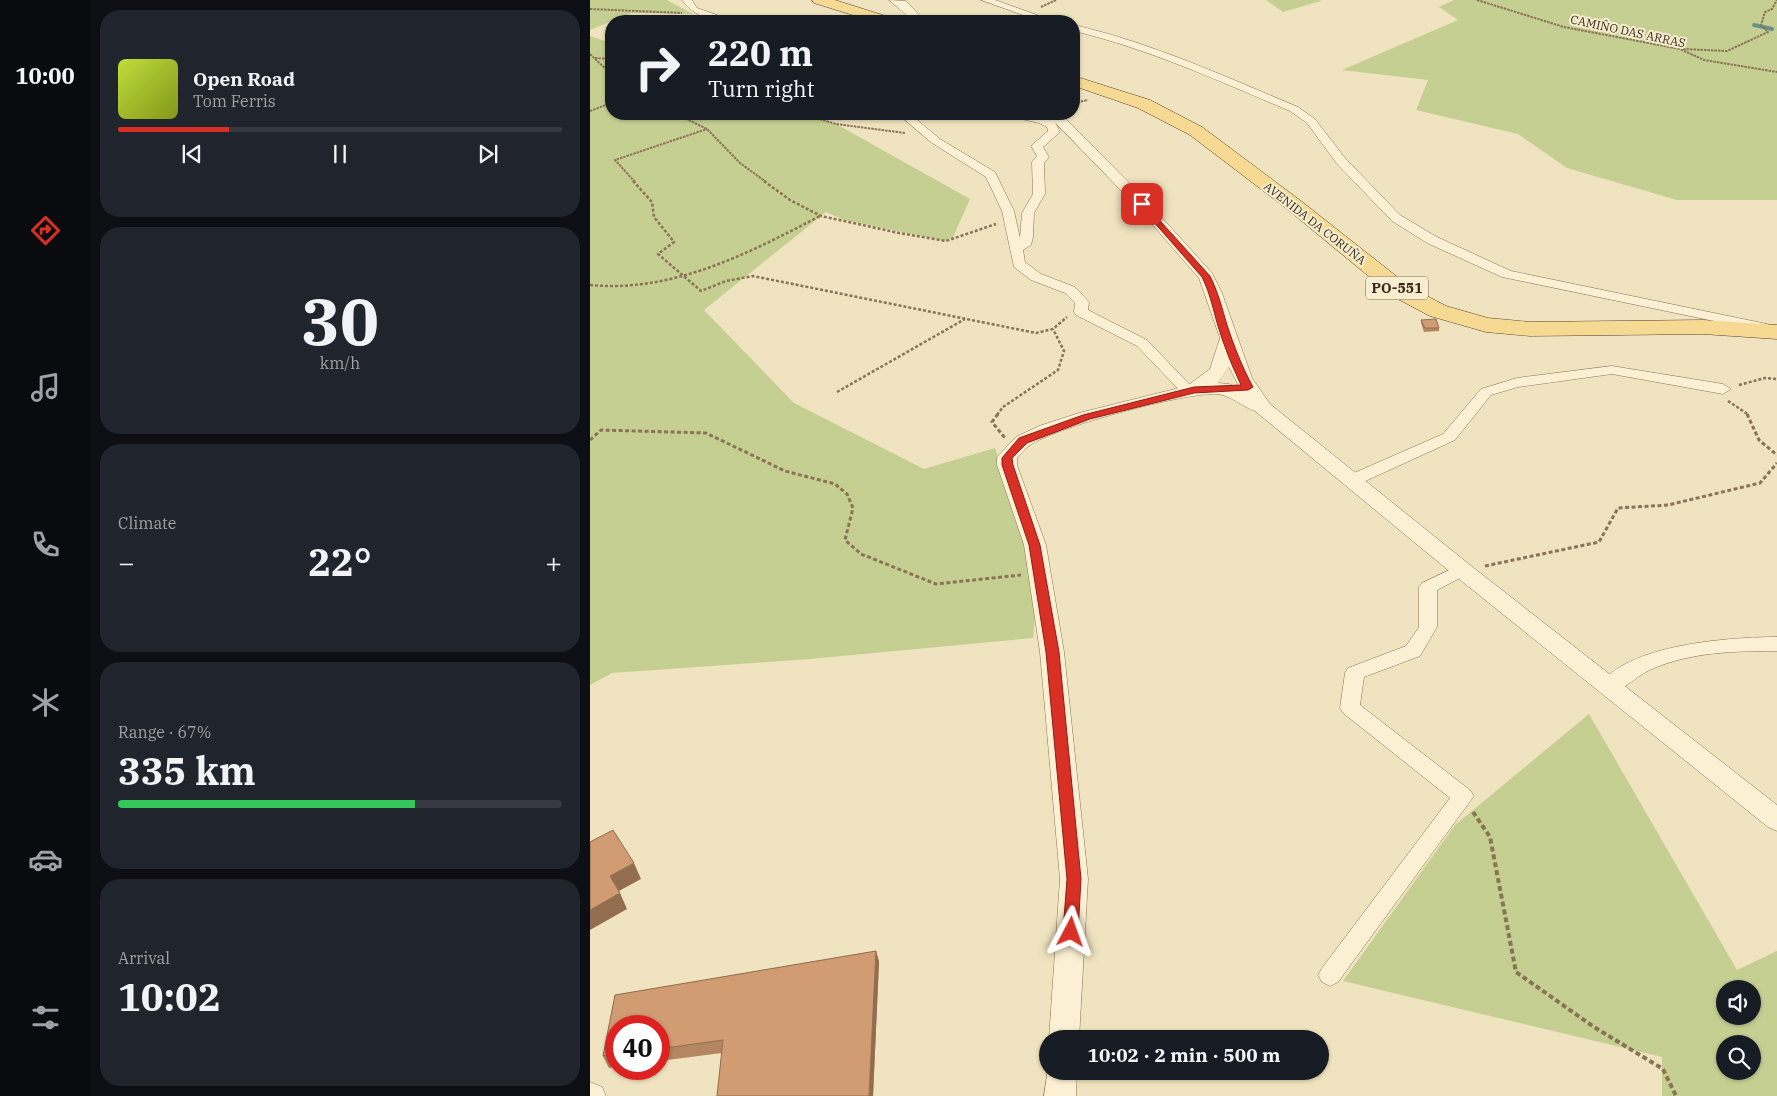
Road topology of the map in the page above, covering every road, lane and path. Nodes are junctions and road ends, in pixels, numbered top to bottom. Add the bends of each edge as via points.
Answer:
1 (687, 0) edge
2 (819, 0) edge
3 (895, 0) edge
4 (986, 0) edge
5 (1477, 0) edge
6 (1777, 0) edge
7 (590, 9) edge
8 (706, 14) junction
9 (709, 15) edge
10 (868, 15) edge
11 (913, 15) edge
12 (1028, 15) edge
13 (1080, 29) edge
14 (1680, 49) junction
15 (590, 54) edge
16 (594, 58) junction
17 (605, 59) edge
18 (605, 68) edge
19 (1777, 72) edge
20 (1080, 83) edge
21 (605, 107) edge
22 (590, 111) edge
23 (688, 120) edge
24 (823, 120) edge
25 (911, 120) edge
26 (1052, 120) edge
27 (1055, 120) edge
28 (707, 129) junction
29 (928, 134) junction
30 (821, 216) junction
31 (1009, 220) junction
32 (1016, 248) junction
33 (682, 277) junction
34 (590, 285) edge
35 (1082, 302) junction
36 (965, 318) junction
37 (1053, 330) junction
38 (1777, 331) edge
39 (1228, 340) junction
40 (1243, 378) junction
41 (1777, 379) edge
42 (1219, 383) junction
43 (1723, 389) junction
44 (1191, 391) junction
45 (837, 392) dead end
46 (1263, 408) junction
47 (590, 440) edge
48 (1013, 449) junction
49 (1777, 455) edge
50 (1777, 463) edge
51 (1353, 480) junction
52 (1462, 570) junction
53 (1039, 573) junction
54 (1777, 644) edge
55 (1609, 687) junction
56 (1463, 796) junction
57 (1777, 820) edge
58 (1330, 974) dead end
59 (1065, 1030) edge
60 (1061, 1080) edge
61 (1060, 1096) edge
62 (1676, 1096) edge

1 - 8 street via 694,10
2 - 10 main road
3 - 11 street
4 - 12 street
5 - 14 path, CAMIÑO DAS ARRAS via 1564,27
6 - 14 path via 1772,9 1765,12 1761,25 1768,32 1744,45 1727,51
7 - 8 path
8 - 9 street
13 - 38 street via 1165,55 1294,109 1311,121 1341,162 1396,218 1432,240 1507,274
14 - 19 path, CAMIÑO DAS ARRAS via 1704,60
15 - 16 path
16 - 17 path
16 - 18 path
20 - 38 main road, AVENIDA DA CORUÑA / PO-551 via 1144,104 1196,131 1402,292 1438,311 1486,325 1530,329 1703,327
21 - 22 path
23 - 28 path
24 - 29 path via 887,132
25 - 29 street
26 - 32 street via 1054,132 1037,146 1043,157 1038,162 1039,194 1028,213 1027,237 1024,245
27 - 39 street via 1142,204 1206,276
28 - 30 path via 740,163 790,200
28 - 33 path via 615,160 652,202 654,217 674,242 658,254
29 - 31 street via 991,175
30 - 31 path via 946,240
30 - 33 path via 757,250
31 - 32 street
32 - 35 street via 1020,264 1036,277 1070,290
33 - 34 path via 610,287
33 - 36 path via 701,291 726,281 753,276
35 - 37 path
35 - 44 street via 1081,312 1142,343
36 - 37 path via 1036,333
36 - 45 path
37 - 48 path via 1064,351 1058,370 1003,407 992,422
39 - 40 street
39 - 42 street
40 - 42 street
40 - 46 street
41 - 43 path via 1765,378
42 - 44 street
42 - 46 street
43 - 49 path via 1728,401 1749,415 1759,440
43 - 51 street via 1612,370 1517,383 1486,392 1449,437
44 - 48 street via 1054,428 1023,440
46 - 51 street
47 - 53 path via 601,430 706,433 785,471 835,484 847,494 853,508 845,540 861,554 936,584
48 - 53 street via 1007,465 1034,545
50 - 52 path via 1760,483 1668,505 1618,508 1599,542
51 - 52 street
52 - 55 street
52 - 56 street via 1428,586 1428,627 1413,651 1355,673 1350,708
53 - 59 street via 1052,652 1074,879
54 - 55 street via 1742,644 1676,655 1637,667
55 - 57 street
56 - 58 street
56 - 62 path via 1490,837 1516,972 1594,1027 1663,1069
60 - 61 street

